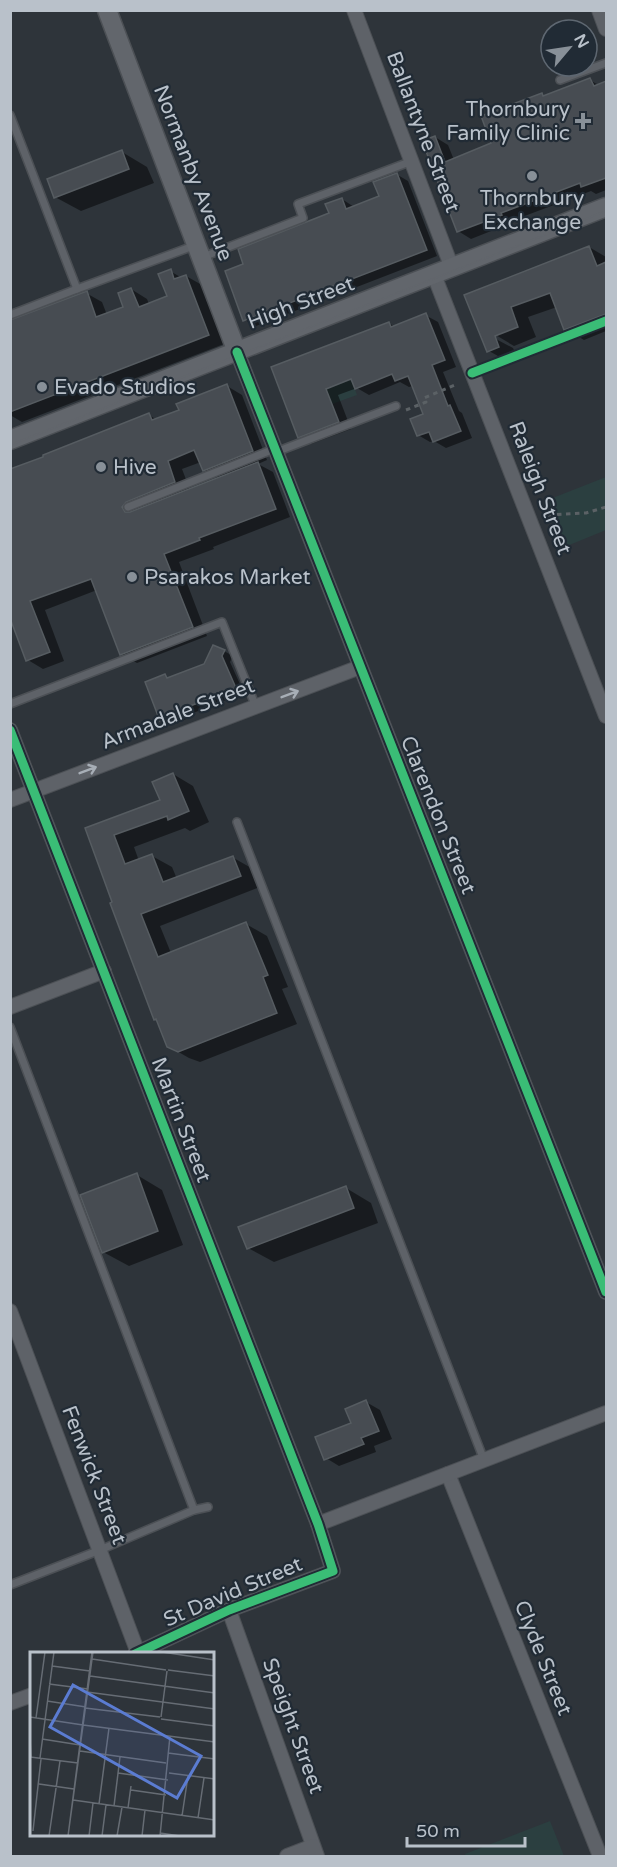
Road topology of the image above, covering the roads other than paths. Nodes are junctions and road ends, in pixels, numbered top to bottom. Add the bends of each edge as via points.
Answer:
1 (107, 10) edge
2 (354, 10) edge
3 (599, 10) edge
4 (606, 29) edge
5 (606, 63) edge
6 (560, 80) dead end
7 (10, 115) edge
8 (412, 161) junction
9 (606, 207) edge
10 (199, 251) junction
11 (452, 268) junction
12 (434, 275) junction
13 (77, 289) junction
14 (10, 315) edge
15 (606, 321) edge
16 (237, 352) junction
17 (472, 373) junction
18 (396, 406) road end
19 (10, 440) edge
20 (275, 450) junction
21 (128, 507) dead end
22 (360, 668) junction
23 (10, 704) edge
24 (256, 707) junction
25 (606, 716) edge
26 (10, 730) edge
27 (34, 791) junction
28 (10, 800) edge
29 (237, 822) dead end
30 (104, 971) junction
31 (10, 1007) edge
32 (10, 1026) edge
33 (601, 1260) edge
34 (606, 1292) edge
35 (10, 1311) edge
36 (606, 1413) edge
37 (484, 1460) junction
38 (448, 1474) junction
39 (208, 1507) dead end
40 (194, 1510) junction
41 (318, 1524) junction
42 (100, 1550) junction
43 (10, 1585) edge
44 (229, 1610) junction
45 (136, 1652) edge
46 (138, 1652) edge
47 (30, 1696) edge
48 (10, 1703) edge
49 (315, 1851) edge
50 (287, 1857) edge
51 (600, 1857) edge

1 - 10 main road, Normanby Avenue
2 - 8 street, Ballantyne Street
3 - 4 street
5 - 6 lane
7 - 13 lane
8 - 10 lane via 298,204 303,218
8 - 11 street, Ballantyne Street
9 - 11 main road, High Street
10 - 13 lane
10 - 16 main road, Normanby Avenue
11 - 12 main road, High Street
12 - 16 main road, High Street
12 - 17 street, Raleigh Street
13 - 14 lane
15 - 17 lane
16 - 19 main road, High Street
16 - 20 street, Clarendon Street
17 - 25 street, Raleigh Street
18 - 20 lane
20 - 21 lane
20 - 22 street, Clarendon Street
24 -> 22 street, Armadale Street
22 - 33 street, Clarendon Street
23 - 24 lane via 222,622
27 -> 24 street, Armadale Street
26 - 27 street, Martin Street
27 - 28 street, Armadale Street
27 - 30 street, Martin Street
29 - 37 lane
30 - 31 street
30 - 41 street, Martin Street
32 - 40 lane
33 - 34 street, Clarendon Street
35 - 42 street, Fenwick Street
36 - 37 street
37 - 38 street
38 - 41 street
38 - 51 street, Clyde Street
39 - 40 lane
40 - 42 lane
41 - 44 street, St David Street via 333,1571
42 - 43 lane
42 - 45 street, Fenwick Street
44 - 46 street, St David Street
44 - 49 street, Speight Street
47 - 48 street
49 - 50 street

